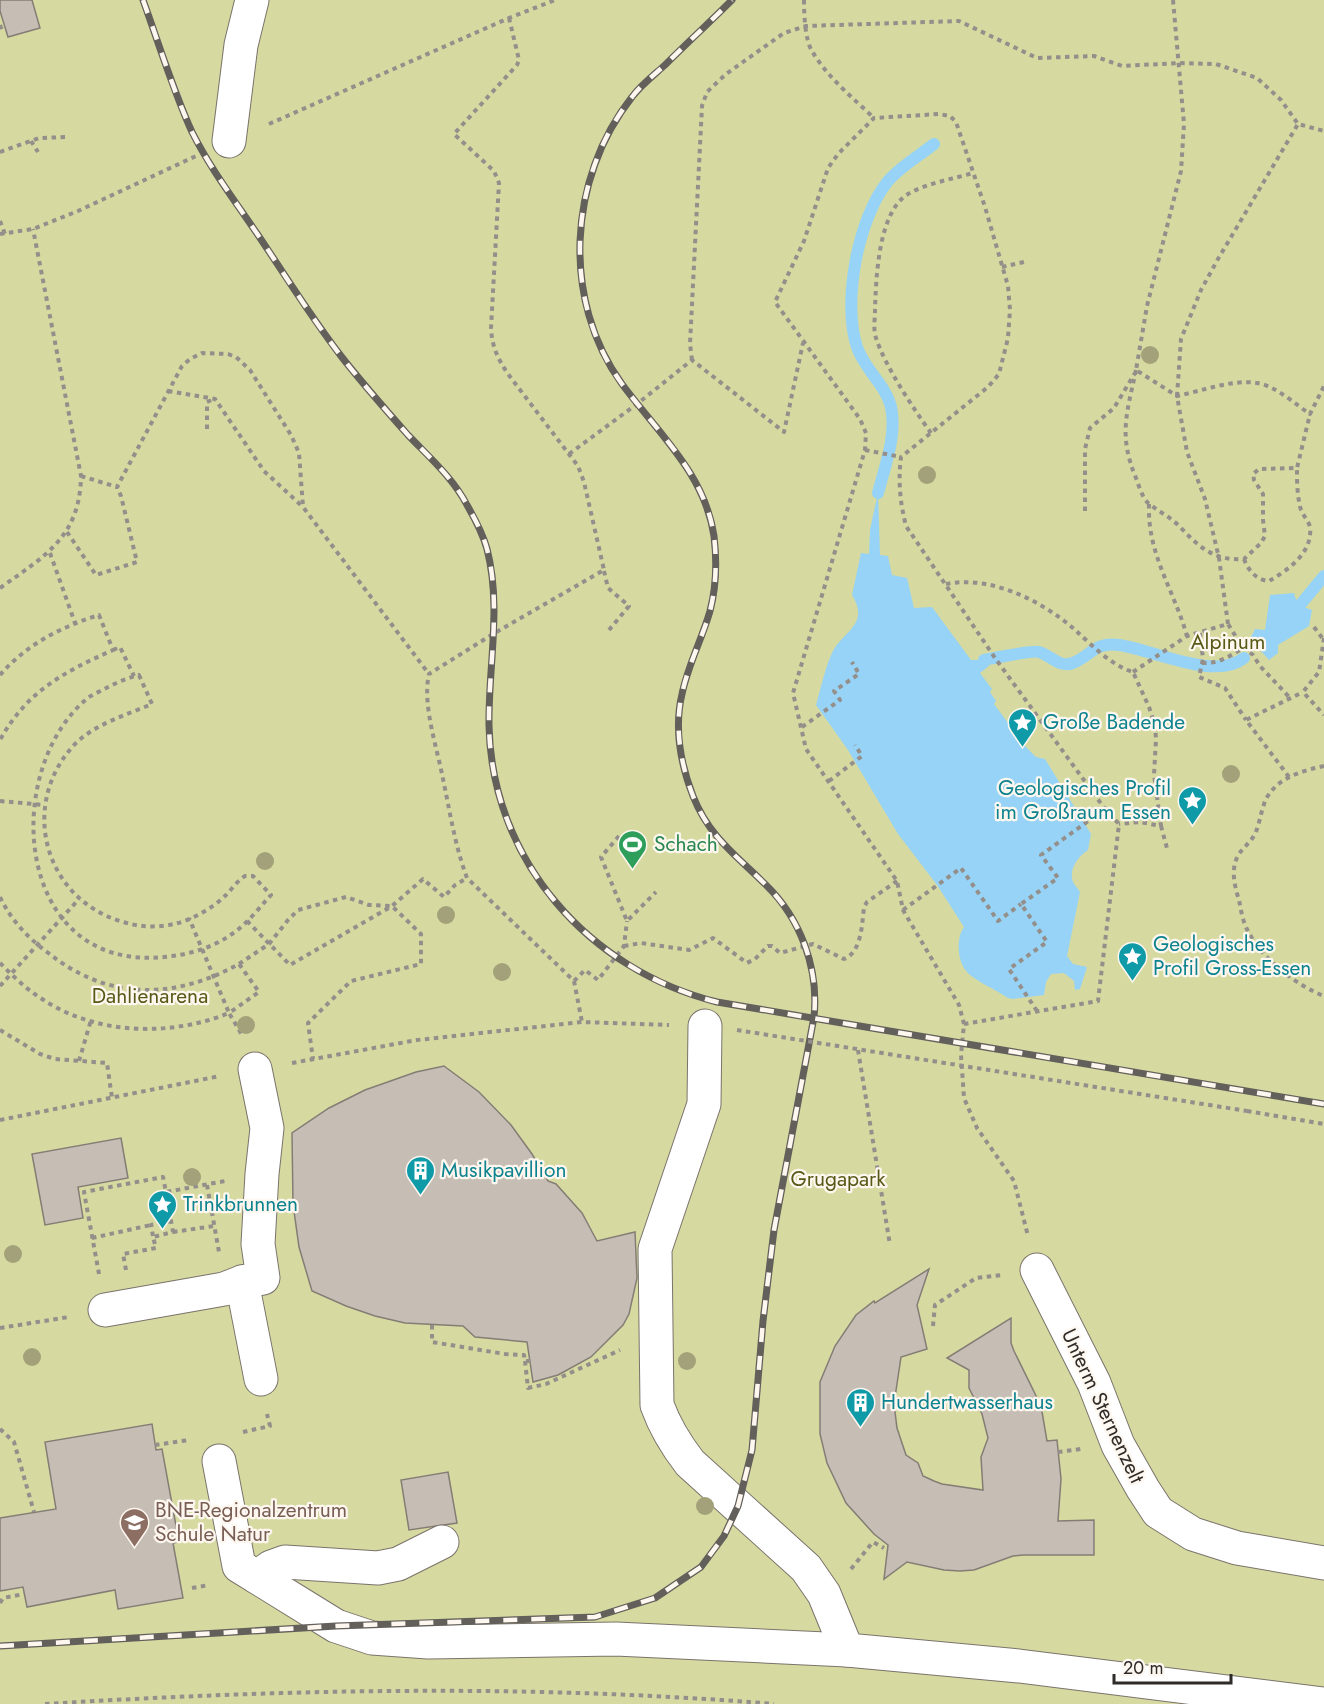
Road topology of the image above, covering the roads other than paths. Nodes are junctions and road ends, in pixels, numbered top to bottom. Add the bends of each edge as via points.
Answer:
1 (252, 0) edge
2 (229, 141) dead end
3 (721, 1028) road end
4 (255, 1069) road end
5 (1037, 1270) road end
6 (233, 1285) junction
7 (119, 1307) road end
8 (261, 1379) dead end
9 (219, 1461) dead end
10 (442, 1542) dead end
11 (1324, 1563) edge
12 (257, 1577) junction
13 (847, 1650) junction
14 (1322, 1704) edge

1 - 2 lane via 241,45
3 - 13 lane via 704,1104 655,1249 657,1405 664,1424 690,1463 806,1568 824,1594
4 - 6 lane via 267,1128 258,1244 263,1278
5 - 11 lane, Unterm Sternenzelt via 1094,1383 1118,1444 1158,1512 1193,1534 1237,1548
6 - 7 lane
6 - 8 lane
9 - 12 lane via 239,1566
10 - 12 lane via 398,1564 378,1568 285,1562
12 - 13 lane via 336,1626 372,1638 428,1642 616,1639
13 - 14 lane via 1019,1666

